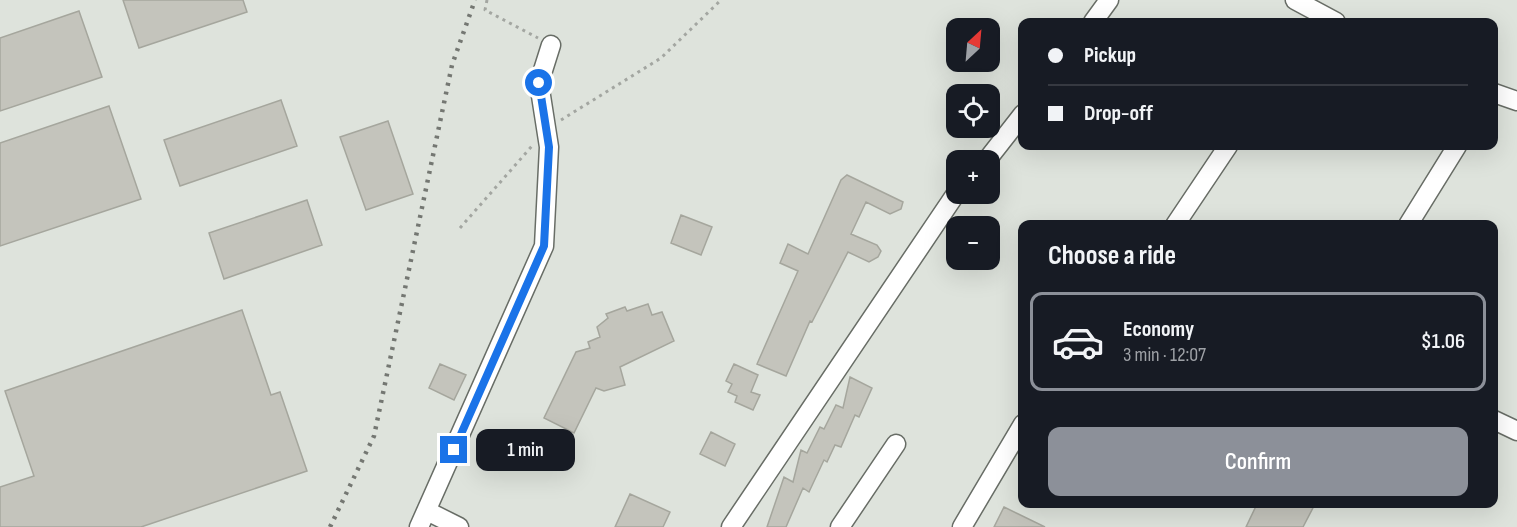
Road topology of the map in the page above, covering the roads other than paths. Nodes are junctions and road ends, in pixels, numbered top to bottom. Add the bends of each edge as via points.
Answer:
1 (1109, 0) edge
2 (1295, 0) edge
3 (1096, 18) edge
4 (1329, 18) edge
5 (551, 45) road end
6 (1498, 94) edge
7 (1517, 101) edge
8 (1018, 120) edge
9 (995, 150) edge
10 (1225, 150) edge
11 (1455, 150) edge
12 (949, 204) edge
13 (1178, 220) edge
14 (1411, 220) edge
15 (1498, 422) edge
16 (1517, 431) edge
17 (1018, 432) edge
18 (896, 444) dead end
19 (423, 519) edge
20 (459, 527) edge
21 (731, 527) edge
22 (840, 527) edge
23 (962, 527) edge

1 - 3 street
2 - 4 street
5 - 19 street via 539,83 549,147 544,246
6 - 7 street
8 - 9 street
10 - 13 street
11 - 14 street
12 - 21 street
15 - 16 street
17 - 23 street
18 - 22 street
19 - 20 street

